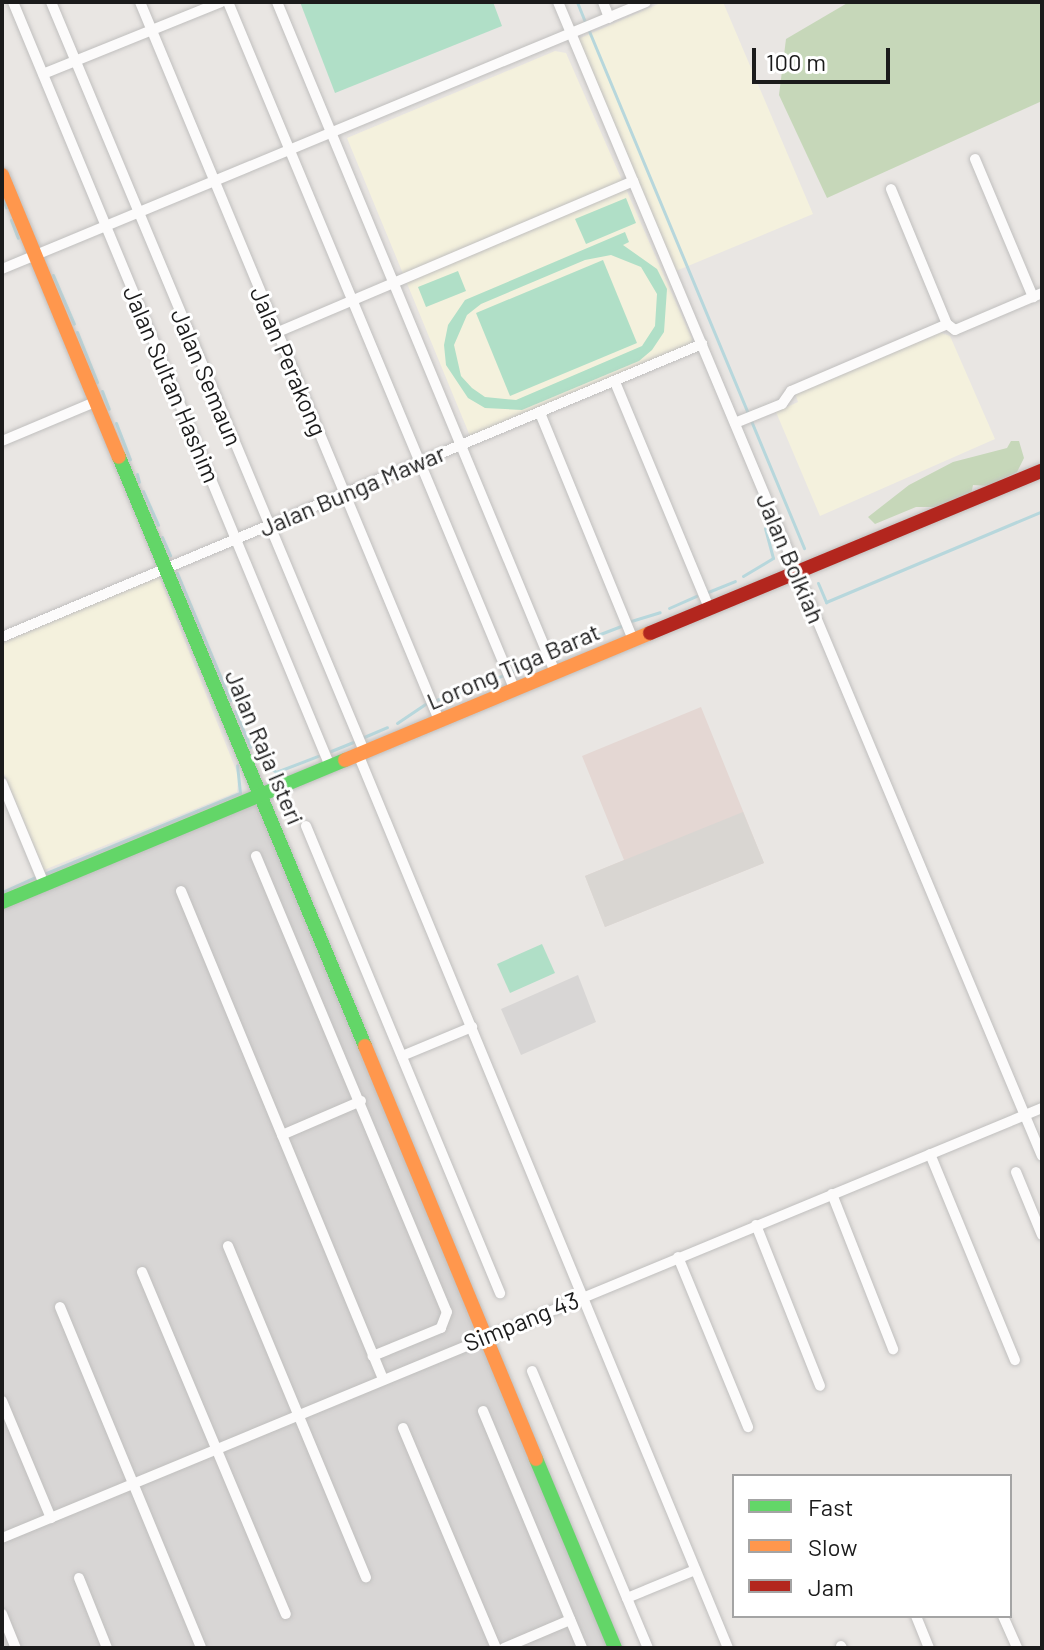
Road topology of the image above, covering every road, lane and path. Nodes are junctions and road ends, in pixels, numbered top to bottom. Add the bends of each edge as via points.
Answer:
1 (13, 2) edge
2 (51, 2) edge
3 (140, 2) edge
4 (221, 2) edge
5 (228, 2) edge
6 (277, 2) edge
7 (558, 2) edge
8 (603, 2) edge
9 (646, 2) edge
10 (609, 18) junction
11 (151, 30) junction
12 (571, 34) junction
13 (75, 61) junction
14 (43, 74) junction
15 (332, 133) junction
16 (289, 150) junction
17 (975, 159) dead end
18 (2, 175) edge
19 (214, 181) junction
20 (633, 181) junction
21 (891, 189) dead end
22 (138, 212) junction
23 (106, 226) junction
24 (35, 255) junction
25 (2, 269) edge
26 (394, 283) junction
27 (1037, 295) edge
28 (353, 300) junction
29 (947, 324) junction
30 (278, 332) junction
31 (702, 344) junction
32 (615, 382) junction
33 (97, 401) junction
34 (540, 413) junction
35 (744, 420) junction
36 (2, 441) edge
37 (461, 444) junction
38 (420, 462) junction
39 (1042, 471) edge
40 (345, 493) junction
41 (269, 526) junction
42 (237, 538) junction
43 (166, 568) junction
44 (797, 572) junction
45 (709, 608) junction
46 (2, 637) edge
47 (633, 640) junction
48 (555, 672) junction
49 (514, 688) junction
50 (439, 720) junction
51 (361, 753) junction
52 (330, 766) junction
53 (2, 783) edge
54 (261, 796) junction
55 (306, 826) dead end
56 (256, 856) dead end
57 (44, 884) junction
58 (181, 891) dead end
59 (2, 902) edge
60 (472, 1027) junction
61 (402, 1056) junction
62 (361, 1101) junction
63 (1042, 1108) edge
64 (1025, 1115) junction
65 (282, 1135) junction
66 (930, 1154) junction
67 (1042, 1156) edge
68 (1016, 1172) dead end
69 (832, 1194) junction
70 (756, 1225) junction
71 (1042, 1235) edge
72 (228, 1246) dead end
73 (678, 1257) junction
74 (142, 1272) dead end
75 (500, 1293) dead end
76 (583, 1296) junction
77 (60, 1307) dead end
78 (486, 1336) junction
79 (893, 1349) dead end
80 (373, 1356) junction
81 (1015, 1360) dead end
82 (532, 1371) dead end
83 (383, 1379) junction
84 (820, 1386) dead end
85 (2, 1401) edge
86 (483, 1411) dead end
87 (298, 1414) junction
88 (748, 1427) dead end
89 (403, 1428) dead end
90 (217, 1448) junction
91 (133, 1483) junction
92 (51, 1518) junction
93 (2, 1538) edge
94 (695, 1570) junction
95 (366, 1577) dead end
96 (79, 1578) dead end
97 (627, 1598) junction
98 (2, 1614) edge
99 (286, 1614) dead end
100 (917, 1618) edge
101 (1004, 1618) edge
102 (570, 1620) junction
103 (201, 1647) edge
104 (16, 1648) edge
105 (107, 1648) edge
106 (496, 1648) edge
107 (504, 1648) edge
108 (582, 1648) edge
109 (615, 1648) edge
110 (648, 1648) edge
111 (728, 1648) edge
112 (929, 1648) edge
113 (1017, 1648) edge

1 - 14 street, Jalan Sultan Hashim
2 - 13 street, Jalan Semaun
3 - 11 street, Jalan Perakong
4 - 11 street
5 - 16 street
6 - 15 street
7 - 12 street, Jalan Bolkiah
8 - 10 street
9 - 10 street
10 - 12 street
11 - 13 street
11 - 19 street, Jalan Perakong
12 - 15 street
12 - 20 street, Jalan Bolkiah
13 - 14 street
13 - 22 street, Jalan Semaun
14 - 23 street, Jalan Sultan Hashim
15 - 16 street
15 - 26 street
16 - 19 street
16 - 28 street
17 - 27 street
18 - 24 street, Jalan Raja Isteri
19 - 22 street
19 - 30 street, Jalan Perakong
20 - 26 street
20 - 31 street, Jalan Bolkiah
21 - 29 street
22 - 23 street
22 - 41 street, Jalan Semaun
23 - 24 street
23 - 42 street, Jalan Sultan Hashim
24 - 25 street
24 - 33 street, Jalan Raja Isteri
26 - 28 street
26 - 37 street
27 - 29 street via 955,330
28 - 30 street
28 - 38 street
29 - 35 street via 791,391 782,404
30 - 40 street, Jalan Perakong
31 - 32 street, Jalan Bunga Mawar
31 - 35 street, Jalan Bolkiah
32 - 34 street, Jalan Bunga Mawar
32 - 45 street
33 - 36 street
33 - 43 street, Jalan Raja Isteri
34 - 37 street, Jalan Bunga Mawar
34 - 47 street
35 - 44 street, Jalan Bolkiah
37 - 38 street, Jalan Bunga Mawar
37 - 48 street
38 - 40 street, Jalan Bunga Mawar
38 - 49 street
39 - 44 street, Lorong Tiga Barat
40 - 41 street, Jalan Bunga Mawar
40 - 50 street, Jalan Perakong
41 - 42 street, Jalan Bunga Mawar
41 - 51 street, Jalan Semaun
42 - 43 street, Jalan Bunga Mawar
42 - 52 street, Jalan Sultan Hashim
43 - 46 street, Jalan Bunga Mawar
43 - 54 street, Jalan Raja Isteri
44 - 45 street, Lorong Tiga Barat
44 - 64 street, Jalan Bolkiah
45 - 47 street, Lorong Tiga Barat
47 - 48 street, Lorong Tiga Barat
48 - 49 street, Lorong Tiga Barat
49 - 50 street, Lorong Tiga Barat
50 - 51 street, Lorong Tiga Barat
51 - 52 street, Lorong Tiga Barat
51 - 60 street, Jalan Semaun
52 - 54 street, Lorong Tiga Barat
53 - 57 street
54 - 57 street, Lorong Tiga Barat
54 - 78 street, Jalan Raja Isteri
55 - 61 street
56 - 62 street
57 - 59 street, Lorong Tiga Barat
58 - 65 street
60 - 61 street
60 - 76 street, Jalan Semaun
61 - 75 street
62 - 65 street
62 - 80 street via 447,1318 441,1328
63 - 64 street, Simpang 43
64 - 66 street, Simpang 43
64 - 67 street, Jalan Bolkiah
65 - 80 street
66 - 69 street, Simpang 43
66 - 81 street
68 - 71 street
69 - 70 street, Simpang 43
69 - 79 street
70 - 73 street, Simpang 43
70 - 84 street
72 - 87 street
73 - 76 street, Simpang 43
73 - 88 street
74 - 90 street
76 - 78 street, Simpang 43
76 - 94 street, Jalan Semaun
77 - 91 street
78 - 83 street, Simpang 43
78 - 109 street, Jalan Raja Isteri
80 - 83 street
82 - 97 street
83 - 87 street, Simpang 43
85 - 92 street
86 - 102 street
87 - 90 street, Simpang 43
87 - 95 street
89 - 106 street
90 - 91 street, Simpang 43
90 - 99 street
91 - 92 street, Simpang 43
91 - 103 street
92 - 93 street, Simpang 43
94 - 97 street
94 - 111 street, Jalan Semaun
96 - 105 street
97 - 110 street
98 - 104 street
100 - 112 street
101 - 113 street
102 - 107 street
102 - 108 street

